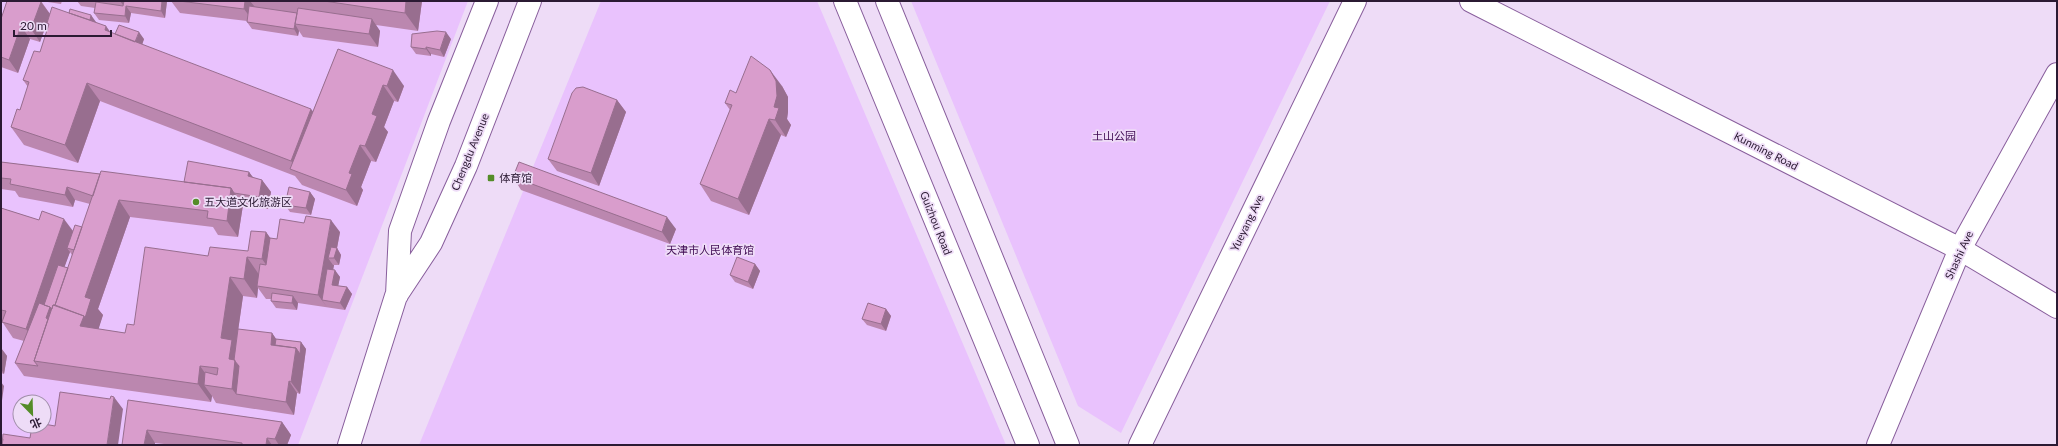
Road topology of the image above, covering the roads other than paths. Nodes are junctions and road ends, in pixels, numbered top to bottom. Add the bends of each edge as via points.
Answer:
1 (487, 1) edge
2 (530, 1) edge
3 (845, 1) edge
4 (887, 1) edge
5 (1355, 1) edge
6 (1471, 1) edge
7 (2057, 74) edge
8 (1960, 249) junction
9 (396, 296) junction
10 (2057, 307) edge
11 (349, 445) edge
12 (1028, 445) edge
13 (1068, 445) edge
14 (1140, 445) edge
15 (1878, 445) edge

1 - 9 street, Chengdu Avenue via 439,121 400,231
2 - 9 street, Chengdu Avenue via 466,166 431,243
3 - 12 street, Guizhou Road
4 - 13 street
5 - 14 street, Yueyang Ave
6 - 8 street, Kunming Road
7 - 8 street, Shashi Ave
8 - 10 street, Kunming Road
8 - 15 street, Shashi Ave
9 - 11 street, Chengdu Avenue

